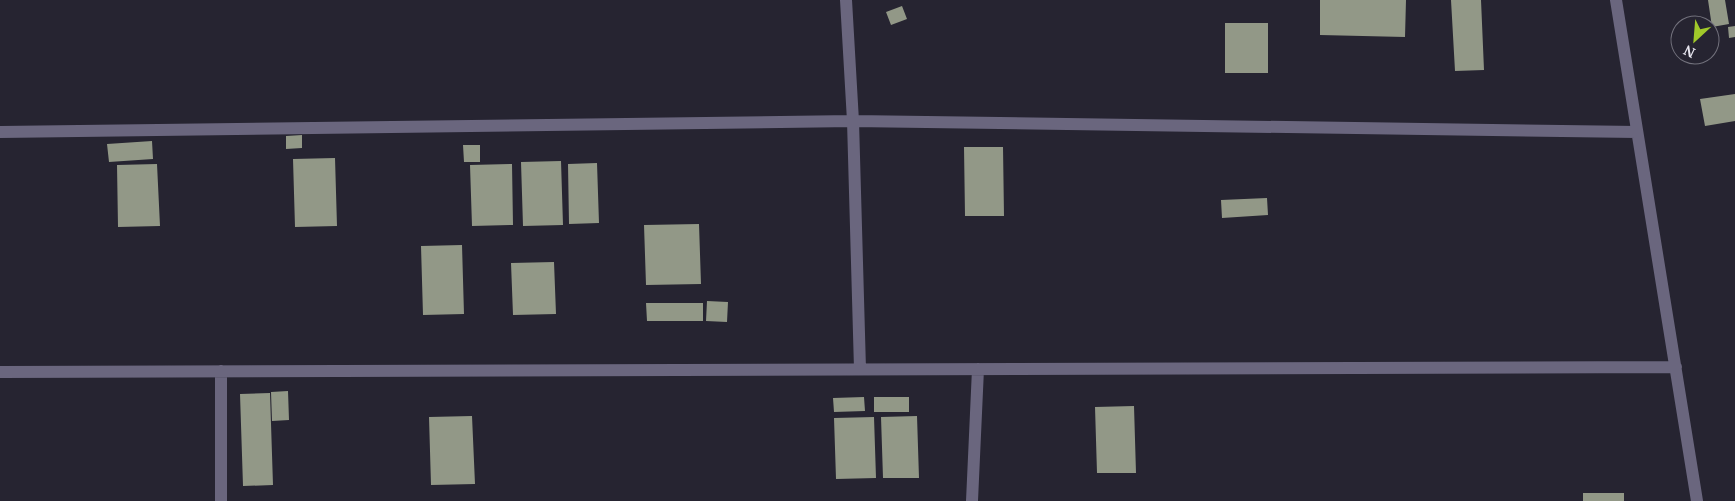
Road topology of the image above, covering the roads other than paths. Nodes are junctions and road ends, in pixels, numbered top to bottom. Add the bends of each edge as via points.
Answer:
1 (846, 0) edge
2 (1616, 0) edge
3 (853, 121) junction
4 (0, 132) edge
5 (1638, 132) junction
6 (1676, 367) junction
7 (860, 369) junction
8 (978, 369) junction
9 (221, 371) junction
10 (0, 372) edge
11 (221, 501) edge
12 (972, 501) edge
13 (1697, 501) edge

1 - 3 street
2 - 5 street
3 - 4 street
3 - 5 street
3 - 7 street
5 - 6 street
6 - 8 street
6 - 13 street
7 - 8 street
7 - 9 street
8 - 12 street
9 - 10 street
9 - 11 street

